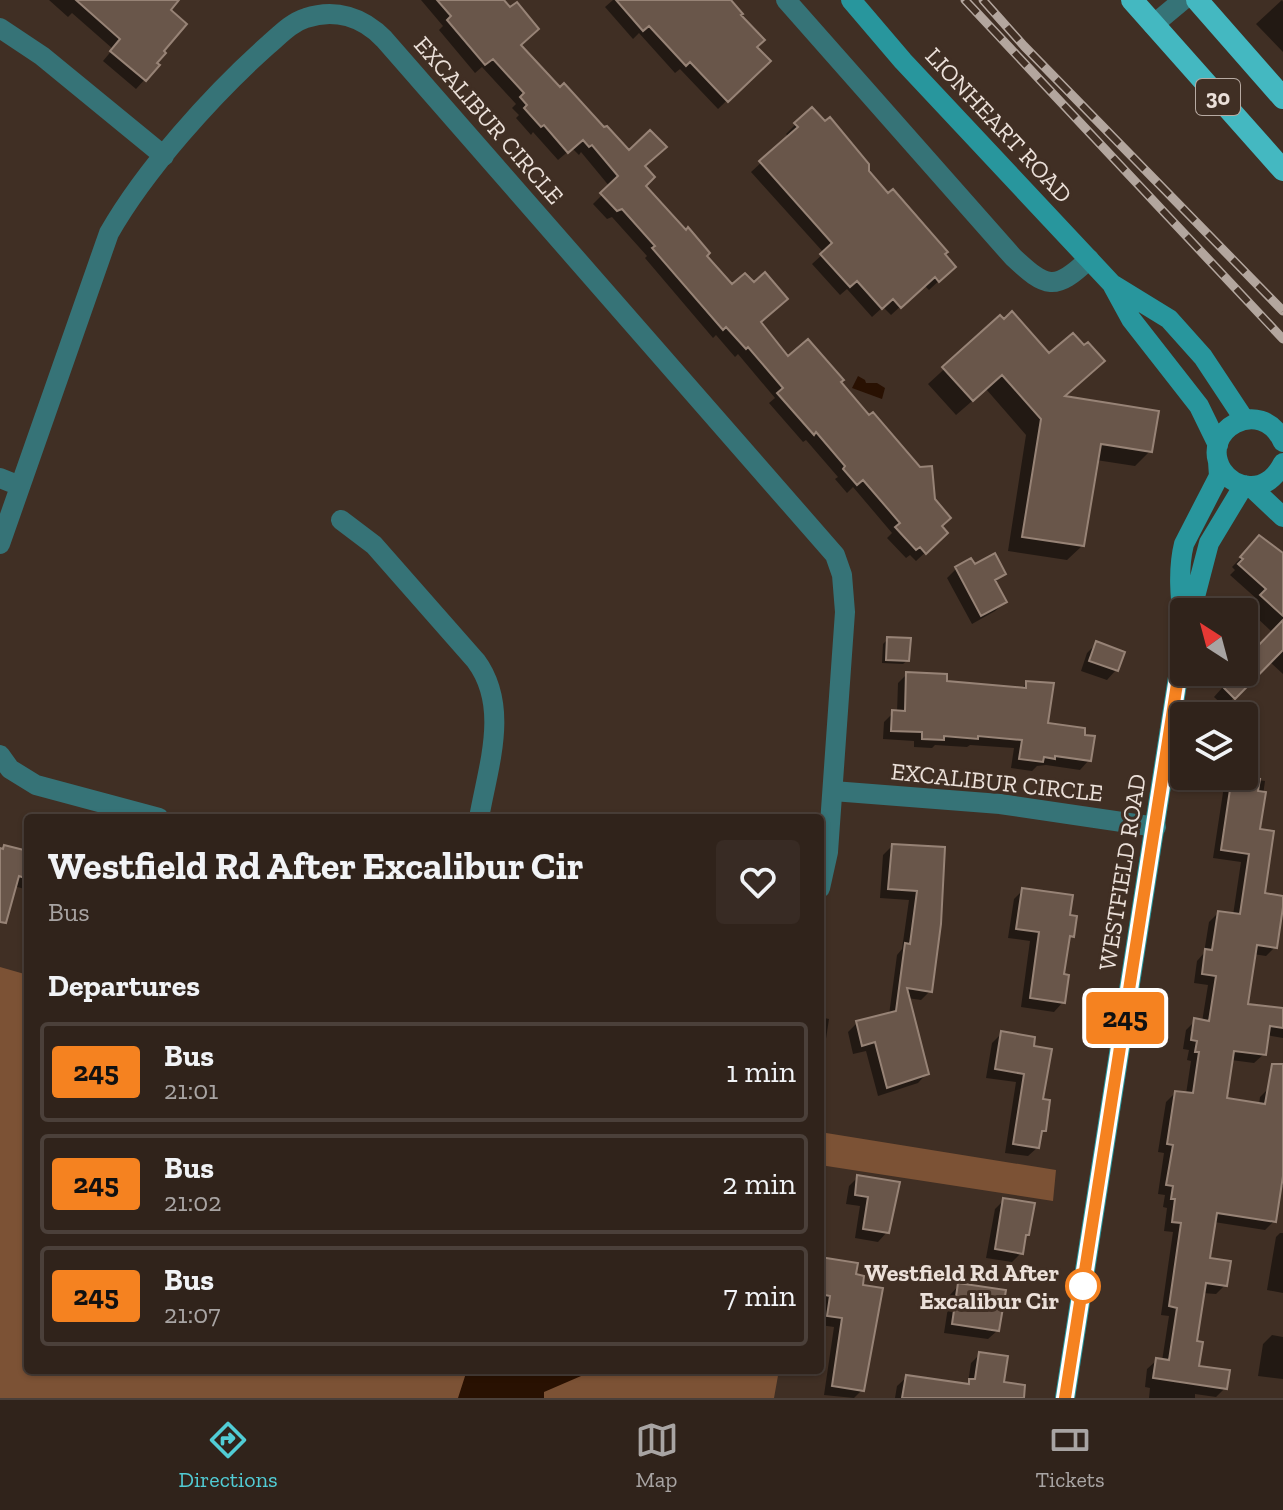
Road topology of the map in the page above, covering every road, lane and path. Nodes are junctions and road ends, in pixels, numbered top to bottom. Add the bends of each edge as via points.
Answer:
1 (786, 0) edge
2 (851, 0) edge
3 (1132, 0) edge
4 (1183, 0) edge
5 (1197, 0) edge
6 (1153, 25) junction
7 (0, 28) edge
8 (1283, 98) edge
9 (164, 156) junction
10 (1283, 170) edge
11 (1089, 259) junction
12 (1112, 284) junction
13 (1244, 419) junction
14 (1283, 442) edge
15 (1218, 452) junction
16 (1283, 463) edge
17 (0, 478) edge
18 (20, 486) junction
19 (1247, 486) junction
20 (1283, 517) edge
21 (341, 520) dead end
22 (0, 544) edge
23 (1181, 598) edge
24 (1195, 598) edge
25 (1177, 686) edge
26 (0, 755) edge
27 (833, 791) junction
28 (144, 814) edge
29 (480, 814) edge
30 (1156, 827) junction
31 (824, 870) edge
32 (1065, 1398) edge

1 - 11 street via 1036,278 1069,278
2 - 11 main road, LIONHEART ROAD
3 - 6 highway, 30
4 - 6 street
5 - 8 highway, 30
6 - 10 highway, 30
7 - 9 street
9 - 18 street, EXCALIBUR CIRCLE via 109,233
9 - 27 street, EXCALIBUR CIRCLE via 234,77 296,22 341,14 376,31 835,555 846,601
11 - 12 main road, LIONHEART ROAD
12 - 13 main road, LIONHEART ROAD via 1169,319 1203,357
12 - 15 main road, LIONHEART ROAD via 1131,319 1199,406
13 - 14 main road via 1273,426
13 - 15 main road via 1227,428
15 - 19 main road, LIONHEART ROAD via 1224,473
15 - 23 main road via 1219,476 1181,555
16 - 19 main road via 1274,477
17 - 18 street
18 - 22 street, EXCALIBUR CIRCLE
19 - 20 main road, LIONHEART ROAD
19 - 24 main road via 1209,543
21 - 29 street via 374,545 489,681 495,727
25 - 30 main road, WESTFIELD ROAD
26 - 28 street via 10,769 36,785
27 - 30 street, EXCALIBUR CIRCLE via 1000,804
27 - 31 street, EXCALIBUR CIRCLE
30 - 32 main road, WESTFIELD ROAD

